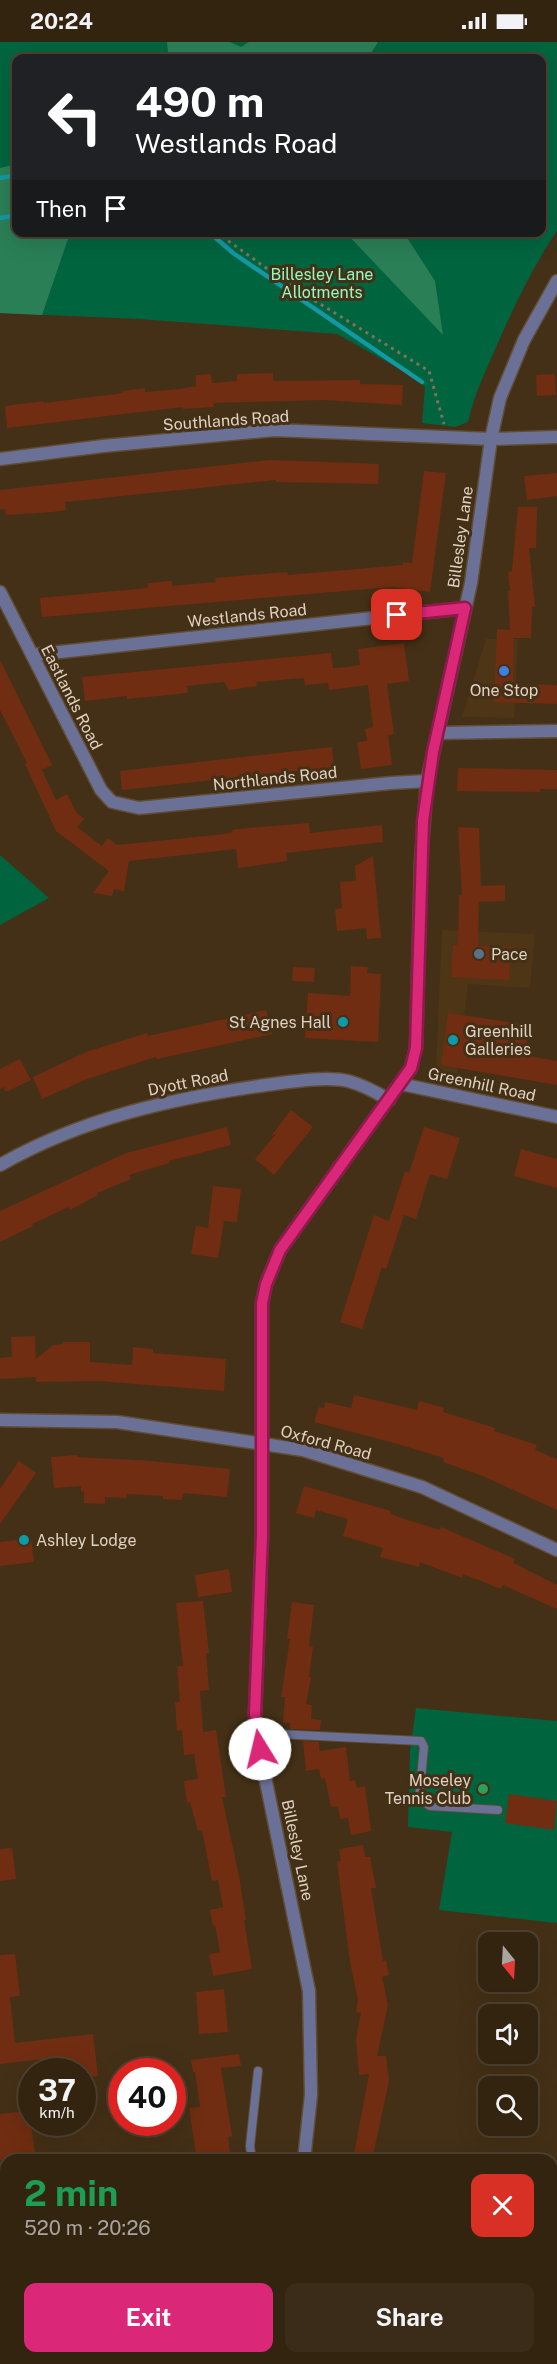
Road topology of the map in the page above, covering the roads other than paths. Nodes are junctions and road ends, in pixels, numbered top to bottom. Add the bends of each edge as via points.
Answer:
1 (557, 281) edge
2 (557, 437) edge
3 (490, 439) junction
4 (0, 459) edge
5 (0, 592) edge
6 (465, 608) junction
7 (32, 655) junction
8 (557, 731) edge
9 (438, 733) junction
10 (427, 781) junction
11 (125, 806) joint
12 (401, 1084) junction
13 (389, 1100) junction
14 (557, 1117) edge
15 (0, 1165) edge
16 (0, 1420) edge
17 (261, 1442) junction
18 (557, 1550) edge
19 (256, 1733) junction
20 (498, 1810) dead end
21 (258, 2071) dead end
22 (251, 2154) edge
23 (305, 2154) edge

1 - 3 street, Billesley Lane via 519,350 500,398
2 - 3 street, Southlands Road
3 - 4 street, Southlands Road via 274,430
3 - 6 street, Billesley Lane
5 - 7 street, Eastlands Road
6 - 7 street, Westlands Road
6 - 9 street, Billesley Lane
7 - 11 street, Eastlands Road via 101,790 112,802
8 - 9 street
9 - 10 street, Billesley Lane
10 - 11 street, Northlands Road via 139,808
10 - 12 street, Billesley Lane via 416,1048 411,1068
12 - 13 street, Billesley Lane
12 - 14 street, Greenhill Road
13 - 15 street, Dyott Road via 346,1081 300,1081 223,1091 139,1108 82,1127
13 - 17 street, Billesley Lane via 280,1250 266,1284 261,1324
16 - 17 street, Oxford Road via 117,1422
17 - 18 street, Oxford Road via 303,1450 422,1487
17 - 19 street, Billesley Lane
19 - 20 lane via 421,1741 424,1747 419,1799 430,1806
19 - 23 street, Billesley Lane via 309,1991 311,2095
21 - 22 lane

